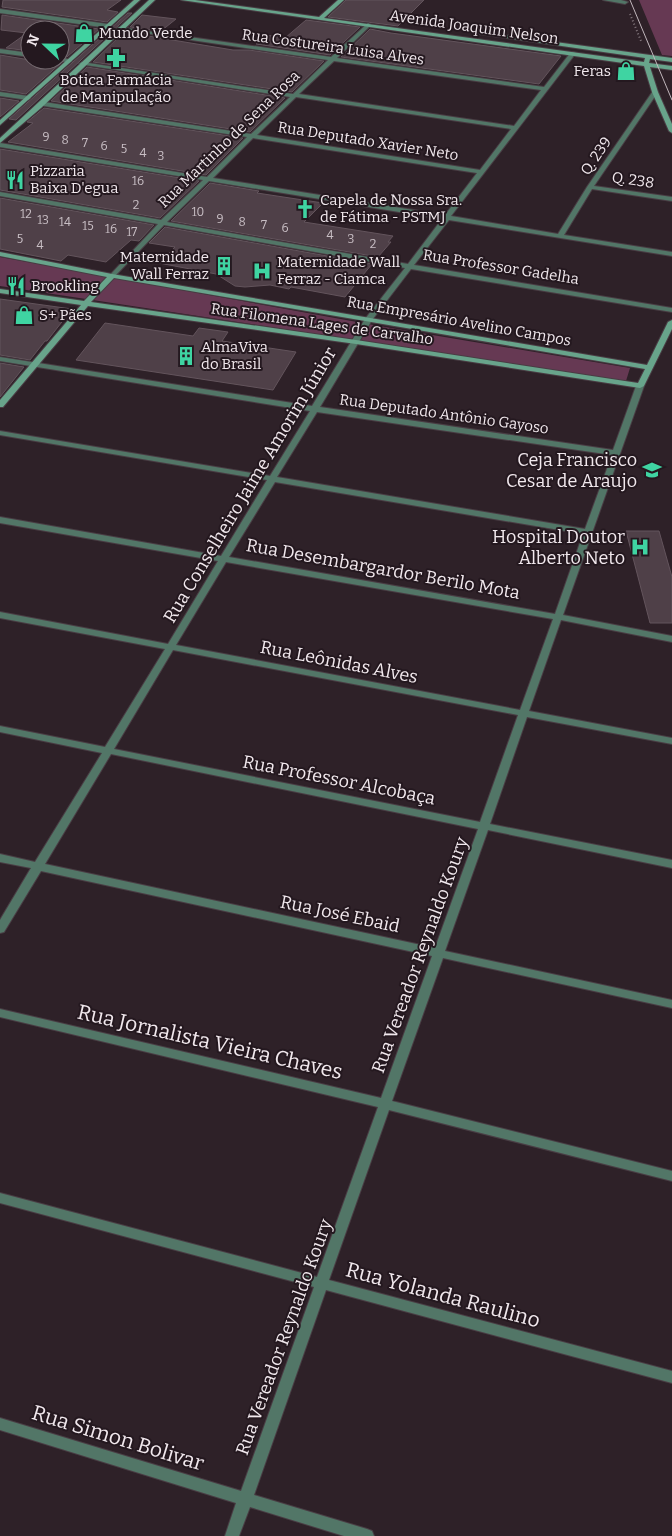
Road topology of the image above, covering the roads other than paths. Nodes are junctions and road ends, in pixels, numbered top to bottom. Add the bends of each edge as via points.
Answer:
1 (137, 0) edge
2 (152, 0) edge
3 (184, 0) edge
4 (233, 0) edge
5 (341, 0) edge
6 (606, 0) edge
7 (625, 2) road end
8 (0, 11) edge
9 (327, 13) junction
10 (336, 14) dead end
11 (320, 18) junction
12 (365, 18) dead end
13 (374, 19) dead end
14 (368, 25) junction
15 (108, 26) junction
16 (119, 30) junction
17 (478, 33) dead end
18 (0, 50) edge
19 (20, 53) edge
20 (573, 53) junction
21 (647, 57) junction
22 (332, 59) junction
23 (70, 60) edge
24 (672, 60) edge
25 (82, 64) junction
26 (646, 64) junction
27 (672, 68) edge
28 (59, 70) edge
29 (544, 89) junction
30 (655, 92) junction
31 (0, 94) edge
32 (295, 96) junction
33 (28, 98) junction
34 (44, 104) junction
35 (0, 123) edge
36 (514, 128) junction
37 (672, 130) edge
38 (253, 136) junction
39 (0, 143) edge
40 (481, 172) junction
41 (210, 179) junction
42 (590, 187) junction
43 (0, 194) edge
44 (672, 198) edge
45 (447, 217) junction
46 (162, 223) junction
47 (560, 236) junction
48 (0, 254) edge
49 (672, 254) edge
50 (408, 266) junction
51 (112, 276) junction
52 (0, 291) edge
53 (86, 303) junction
54 (672, 310) edge
55 (369, 320) junction
56 (672, 322) edge
57 (356, 342) junction
58 (0, 359) edge
59 (35, 365) junction
60 (648, 368) junction
61 (640, 386) junction
62 (0, 405) edge
63 (315, 409) junction
64 (0, 433) edge
65 (616, 453) junction
66 (272, 479) junction
67 (0, 520) edge
68 (588, 532) junction
69 (224, 558) junction
70 (0, 614) edge
71 (558, 617) junction
72 (672, 639) edge
73 (172, 647) junction
74 (524, 713) junction
75 (0, 729) edge
76 (672, 741) edge
77 (108, 750) junction
78 (484, 826) junction
79 (0, 858) edge
80 (672, 864) edge
81 (37, 866) junction
82 (0, 929) edge
83 (439, 954) junction
84 (672, 1004) edge
85 (0, 1013) edge
86 (385, 1104) junction
87 (672, 1176) edge
88 (0, 1198) edge
89 (322, 1283) junction
90 (672, 1378) edge
91 (0, 1424) edge
92 (245, 1500) junction
93 (232, 1536) edge
94 (366, 1536) edge

1 - 15 main road
2 - 16 main road
3 - 11 main road, Avenida Joaquim Nelson
4 - 9 main road
5 - 9 main road
6 - 7 street
8 - 15 street
9 - 10 main road
9 - 11 main road
11 - 14 main road, Avenida Joaquim Nelson
12 - 13 main road, Avenida Joaquim Nelson
14 - 20 main road, Avenida Joaquim Nelson
14 - 22 street, Rua Martinho de Sena Rosa
15 - 23 main road
16 - 22 street, Rua Costureira Luisa Alves
16 - 25 main road
17 - 21 main road, Avenida Joaquim Nelson
18 - 19 street
20 - 26 main road, Avenida Joaquim Nelson
20 - 29 street, Rua Conselheiro Jaime Amorim Júnior
21 - 24 main road, Avenida Joaquim Nelson
21 - 26 main road
22 - 29 street, Rua Costureira Luisa Alves
22 - 32 street, Rua Martinho de Sena Rosa
25 - 32 street
25 - 34 main road
26 - 27 main road, Avenida Joaquim Nelson
26 - 30 main road
28 - 33 main road
29 - 36 street, Rua Conselheiro Jaime Amorim Júnior
30 - 37 main road
30 - 42 street, Q. 239
31 - 33 street
32 - 36 street
32 - 38 street, Rua Martinho de Sena Rosa
33 - 35 main road
34 - 38 street, Rua Deputado Xavier Neto
34 - 39 main road
36 - 40 street, Rua Conselheiro Jaime Amorim Júnior
38 - 40 street, Rua Deputado Xavier Neto
38 - 41 street, Rua Martinho de Sena Rosa
39 - 41 street
40 - 45 street, Rua Conselheiro Jaime Amorim Júnior
41 - 45 street
41 - 46 street, Rua Martinho de Sena Rosa
42 - 44 street, Q. 238
42 - 47 street, Q. 239
43 - 46 street, Rua Professor Gadelha
45 - 47 street
45 - 50 street, Rua Conselheiro Jaime Amorim Júnior
46 - 50 street, Rua Professor Gadelha
46 - 51 street, Rua Martinho de Sena Rosa
47 - 49 street
48 - 51 main road, Rua Empresário Avelino Campos
50 - 54 street, Rua Professor Gadelha
50 - 55 street, Rua Conselheiro Jaime Amorim Júnior
51 - 53 main road
51 - 55 main road, Rua Empresário Avelino Campos
52 - 53 main road, Rua Filomena Lages de Carvalho
53 - 57 main road, Rua Filomena Lages de Carvalho
53 - 59 main road
55 - 57 street, Rua Conselheiro Jaime Amorim Júnior
55 - 60 main road, Rua Empresário Avelino Campos
56 - 60 main road
57 - 61 main road, Rua Filomena Lages de Carvalho
57 - 63 street, Rua Conselheiro Jaime Amorim Júnior
58 - 59 street, Rua Deputado Antônio Gayoso
59 - 62 main road
59 - 63 street, Rua Deputado Antônio Gayoso
60 - 61 main road
61 - 65 street, Rua Vereador Reynaldo Koury
63 - 65 street, Rua Deputado Antônio Gayoso
63 - 66 street, Rua Conselheiro Jaime Amorim Júnior
64 - 66 street
65 - 68 street, Rua Vereador Reynaldo Koury
66 - 68 street
66 - 69 street, Rua Conselheiro Jaime Amorim Júnior
67 - 69 street, Rua Desembargardor Berilo Mota
68 - 71 street, Rua Vereador Reynaldo Koury
69 - 71 street, Rua Desembargardor Berilo Mota
69 - 73 street, Rua Conselheiro Jaime Amorim Júnior
70 - 73 street, Rua Leônidas Alves
71 - 72 street, Rua Desembargardor Berilo Mota
71 - 74 street, Rua Vereador Reynaldo Koury
73 - 74 street, Rua Leônidas Alves
73 - 77 street, Rua Conselheiro Jaime Amorim Júnior
74 - 76 street, Rua Leônidas Alves
74 - 78 street, Rua Vereador Reynaldo Koury
75 - 77 street, Rua Professor Alcobaça
77 - 78 street, Rua Professor Alcobaça
77 - 81 street, Rua Conselheiro Jaime Amorim Júnior
78 - 80 street, Rua Professor Alcobaça
78 - 83 street, Rua Vereador Reynaldo Koury
79 - 81 street, Rua José Ebaid
81 - 82 street, Rua Conselheiro Jaime Amorim Júnior
81 - 83 street, Rua José Ebaid
83 - 84 street, Rua José Ebaid
83 - 86 street, Rua Vereador Reynaldo Koury
85 - 86 street, Rua Jornalista Vieira Chaves
86 - 87 street, Rua Jornalista Vieira Chaves
86 - 89 street, Rua Vereador Reynaldo Koury
88 - 89 street, Rua Yolanda Raulino
89 - 90 street, Rua Yolanda Raulino
89 - 92 street, Rua Vereador Reynaldo Koury
91 - 92 street, Rua Simon Bolivar
92 - 93 street, Rua Vereador Reynaldo Koury
92 - 94 street, Rua Simon Bolivar

